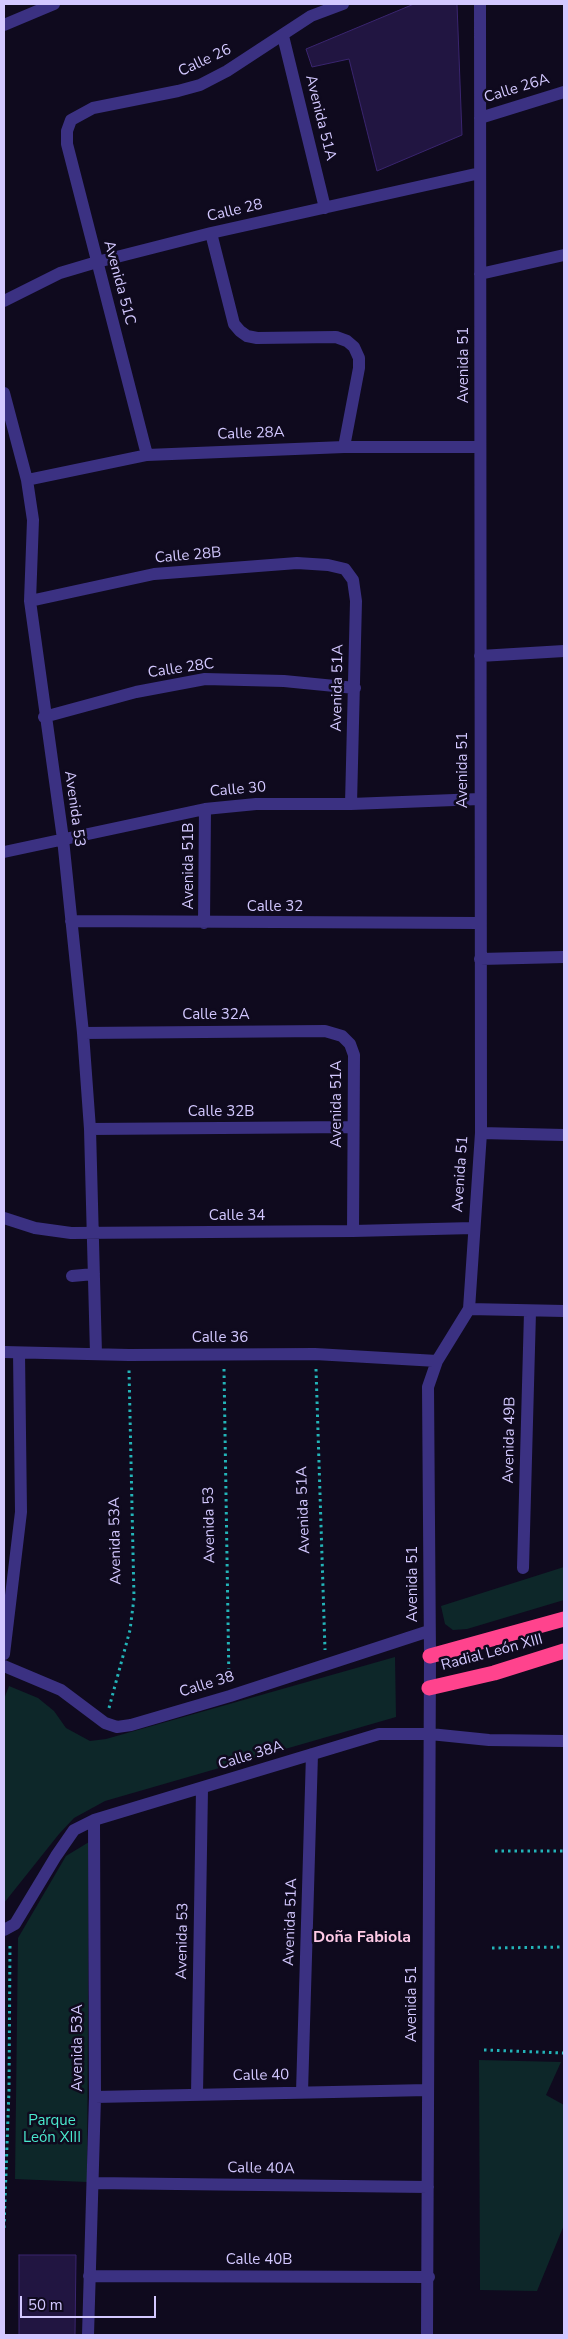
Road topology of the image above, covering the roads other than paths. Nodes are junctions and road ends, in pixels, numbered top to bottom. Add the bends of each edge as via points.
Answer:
1 (54, 4) edge
2 (343, 4) edge
3 (480, 4) edge
4 (4, 25) edge
5 (283, 36) junction
6 (564, 92) edge
7 (480, 118) junction
8 (71, 120) joint
9 (480, 173) junction
10 (325, 208) junction
11 (211, 233) junction
12 (564, 255) edge
13 (97, 262) junction
14 (480, 274) junction
15 (4, 301) edge
16 (4, 393) edge
17 (344, 446) junction
18 (480, 447) junction
19 (147, 455) junction
20 (27, 480) junction
21 (349, 574) joint
22 (30, 601) junction
23 (564, 651) edge
24 (480, 656) junction
25 (355, 688) junction
26 (44, 717) junction
27 (480, 799) junction
28 (351, 804) junction
29 (205, 809) junction
30 (63, 840) junction
31 (4, 852) edge
32 (71, 921) junction
33 (204, 923) junction
34 (480, 923) junction
35 (564, 957) edge
36 (480, 959) junction
37 (83, 1032) junction
38 (346, 1039) joint
39 (353, 1127) junction
40 (90, 1129) junction
41 (481, 1133) junction
42 (564, 1136) edge
43 (4, 1218) edge
44 (473, 1228) junction
45 (353, 1231) junction
46 (94, 1233) junction
47 (94, 1274) junction
48 (72, 1276) dead end
49 (469, 1308) junction
50 (530, 1312) junction
51 (564, 1312) edge
52 (4, 1352) edge
53 (19, 1353) junction
54 (96, 1354) junction
55 (437, 1361) junction
56 (523, 1568) dead end
57 (564, 1619) edge
58 (429, 1631) junction
59 (564, 1651) edge
60 (4, 1654) edge
61 (430, 1656) junction
62 (564, 1659) edge
63 (4, 1666) edge
64 (494, 1673) junction
65 (429, 1688) junction
66 (430, 1734) junction
67 (564, 1741) edge
68 (312, 1754) junction
69 (202, 1789) junction
70 (94, 1820) junction
71 (7, 1928) edge
72 (428, 2090) junction
73 (302, 2092) junction
74 (197, 2094) junction
75 (94, 2097) junction
76 (93, 2183) junction
77 (428, 2187) junction
78 (89, 2276) junction
79 (429, 2277) junction
80 (88, 2335) edge
81 (427, 2335) edge

1 - 4 street
2 - 5 street, Calle 26 via 311,16
3 - 7 street, Avenida 51
5 - 8 street, Calle 26 via 200,84 93,108
5 - 10 street, Avenida 51A
6 - 7 street, Calle 26A
7 - 9 street, Avenida 51
8 - 13 street, Avenida 51C via 67,144
9 - 10 street, Calle 28
9 - 14 street, Avenida 51
10 - 11 street, Calle 28
11 - 13 street, Calle 28
11 - 17 street via 234,324 240,331 258,338 336,338 354,347 359,368
12 - 14 street
13 - 15 street, Calle 28 via 60,273
13 - 19 street, Avenida 51C
14 - 18 street, Avenida 51
16 - 20 street, Avenida 53
17 - 18 street, Calle 28A
17 - 19 street, Calle 28A
18 - 24 street, Avenida 51
19 - 20 street, Calle 28A
20 - 22 street, Avenida 53 via 33,520
21 - 22 street, Calle 28B via 339,567 297,563 154,574
21 - 25 street, Avenida 51A via 356,601
22 - 26 street, Avenida 53
23 - 24 street
24 - 27 street, Avenida 51
25 - 26 street, Calle 28C via 284,681 205,679 136,692
25 - 28 street, Avenida 51A
26 - 30 street, Avenida 53
27 - 28 street, Calle 30
27 - 34 street, Avenida 51
28 - 29 street, Calle 30 via 256,804
29 - 30 street, Calle 30
29 - 33 street, Avenida 51B
30 - 31 street, Calle 30
30 - 32 street, Avenida 53
32 - 33 street, Calle 32
32 - 37 street, Avenida 53
33 - 34 street, Calle 32
34 - 36 street, Avenida 51
35 - 36 street
36 - 41 street, Avenida 51
37 - 38 street, Calle 32A via 326,1031
37 - 40 street, Avenida 53
38 - 39 street, Avenida 51A via 354,1055
39 - 40 street, Calle 32B
39 - 45 street, Avenida 51A
40 - 46 street, Avenida 53
41 - 42 street
41 - 44 street, Avenida 51
43 - 46 street, Calle 34 via 51,1231
44 - 45 street, Calle 34
44 - 49 street, Avenida 51
45 - 46 street, Calle 34
46 - 47 street, Avenida 53
47 - 48 street
47 - 54 street, Avenida 53
49 - 50 street
49 - 55 street, Avenida 51
50 - 51 street
50 - 56 street, Avenida 49B
52 - 53 street, Calle 36
53 - 54 street, Calle 36
53 - 60 street via 21,1512
54 - 55 street, Calle 36 via 315,1354
55 - 58 street, Avenida 51 via 428,1387
57 - 61 highway, Radial León XIII
58 - 61 street, Avenida 51
58 - 63 street, Calle 38 via 230,1696 117,1727 105,1723 61,1690
59 - 64 highway, Radial León XIII
61 - 65 street, Avenida 51
62 - 64 highway
64 - 65 highway, Radial León XIII
65 - 66 street, Avenida 51
66 - 67 street, Calle 38A via 489,1740
66 - 68 street, Calle 38A via 379,1734
66 - 72 street, Avenida 51
68 - 69 street, Calle 38A
68 - 73 street, Avenida 51A
69 - 70 street, Calle 38A
69 - 74 street, Avenida 53
70 - 71 street, Calle 38A via 74,1830 29,1904 15,1924
70 - 75 street, Avenida 53A
72 - 73 street, Calle 40
72 - 77 street, Avenida 51
73 - 74 street, Calle 40
74 - 75 street, Calle 40
75 - 76 street, Avenida 53A
76 - 77 street, Calle 40A
76 - 78 street, Avenida 53A
77 - 79 street, Avenida 51
78 - 79 street, Calle 40B
78 - 80 street, Avenida 53A
79 - 81 street, Avenida 51

